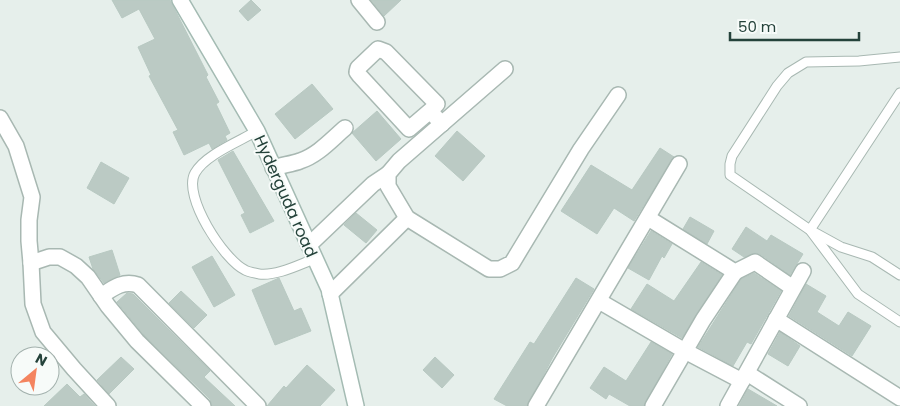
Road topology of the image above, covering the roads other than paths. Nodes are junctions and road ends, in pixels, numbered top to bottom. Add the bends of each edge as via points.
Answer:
1 (180, 0) edge
2 (359, 0) edge
3 (377, 22) dead end
4 (900, 57) edge
5 (505, 69) dead end
6 (900, 94) edge
7 (618, 95) dead end
8 (430, 111) junction
9 (0, 118) edge
10 (442, 124) junction
11 (345, 128) dead end
12 (257, 131) junction
13 (679, 164) dead end
14 (273, 168) junction
15 (388, 174) junction
16 (407, 218) junction
17 (648, 218) junction
18 (810, 230) junction
19 (311, 252) junction
20 (31, 263) junction
21 (803, 271) dead end
22 (735, 272) junction
23 (900, 275) edge
24 (793, 288) junction
25 (330, 294) junction
26 (101, 296) junction
27 (599, 301) junction
28 (776, 319) junction
29 (900, 322) edge
30 (684, 351) junction
31 (745, 377) junction
32 (900, 398) edge
33 (108, 406) edge
34 (203, 406) edge
35 (258, 406) edge
36 (356, 406) edge
37 (536, 406) edge
38 (653, 406) edge
39 (728, 406) edge
40 (799, 406) edge

1 - 12 street, Hyderguda road
2 - 3 street
4 - 18 lane via 806,62 788,73 777,86 732,156 730,175
5 - 10 street
6 - 18 lane
7 - 16 street via 512,263 500,269 489,269
8 - 8 street via 437,104 386,52 378,49 358,68 360,76 410,129
8 - 10 street
9 - 20 street via 16,146 32,197 29,220
10 - 15 street
11 - 14 street via 312,155
12 - 14 street, Hyderguda road
12 - 19 lane via 202,162 194,175 192,188 198,206 214,237 244,270 261,274 278,272
13 - 17 street
14 - 19 street, Hyderguda road
15 - 16 street via 388,186
15 - 19 street via 373,184
16 - 25 street
17 - 22 street
17 - 27 street
18 - 23 lane via 841,247 872,257
18 - 29 lane via 858,294
19 - 25 street, Hyderguda road
20 - 26 street via 60,257 88,277
20 - 33 street via 33,304 43,332
21 - 24 street
22 - 24 street via 755,262
22 - 30 street
24 - 28 street
25 - 36 street, Hyderguda road
26 - 34 street via 136,341
26 - 35 street via 122,284 138,285
27 - 30 street
27 - 37 street
28 - 31 street
28 - 32 street
30 - 31 street
30 - 38 street
31 - 39 street
31 - 40 street

